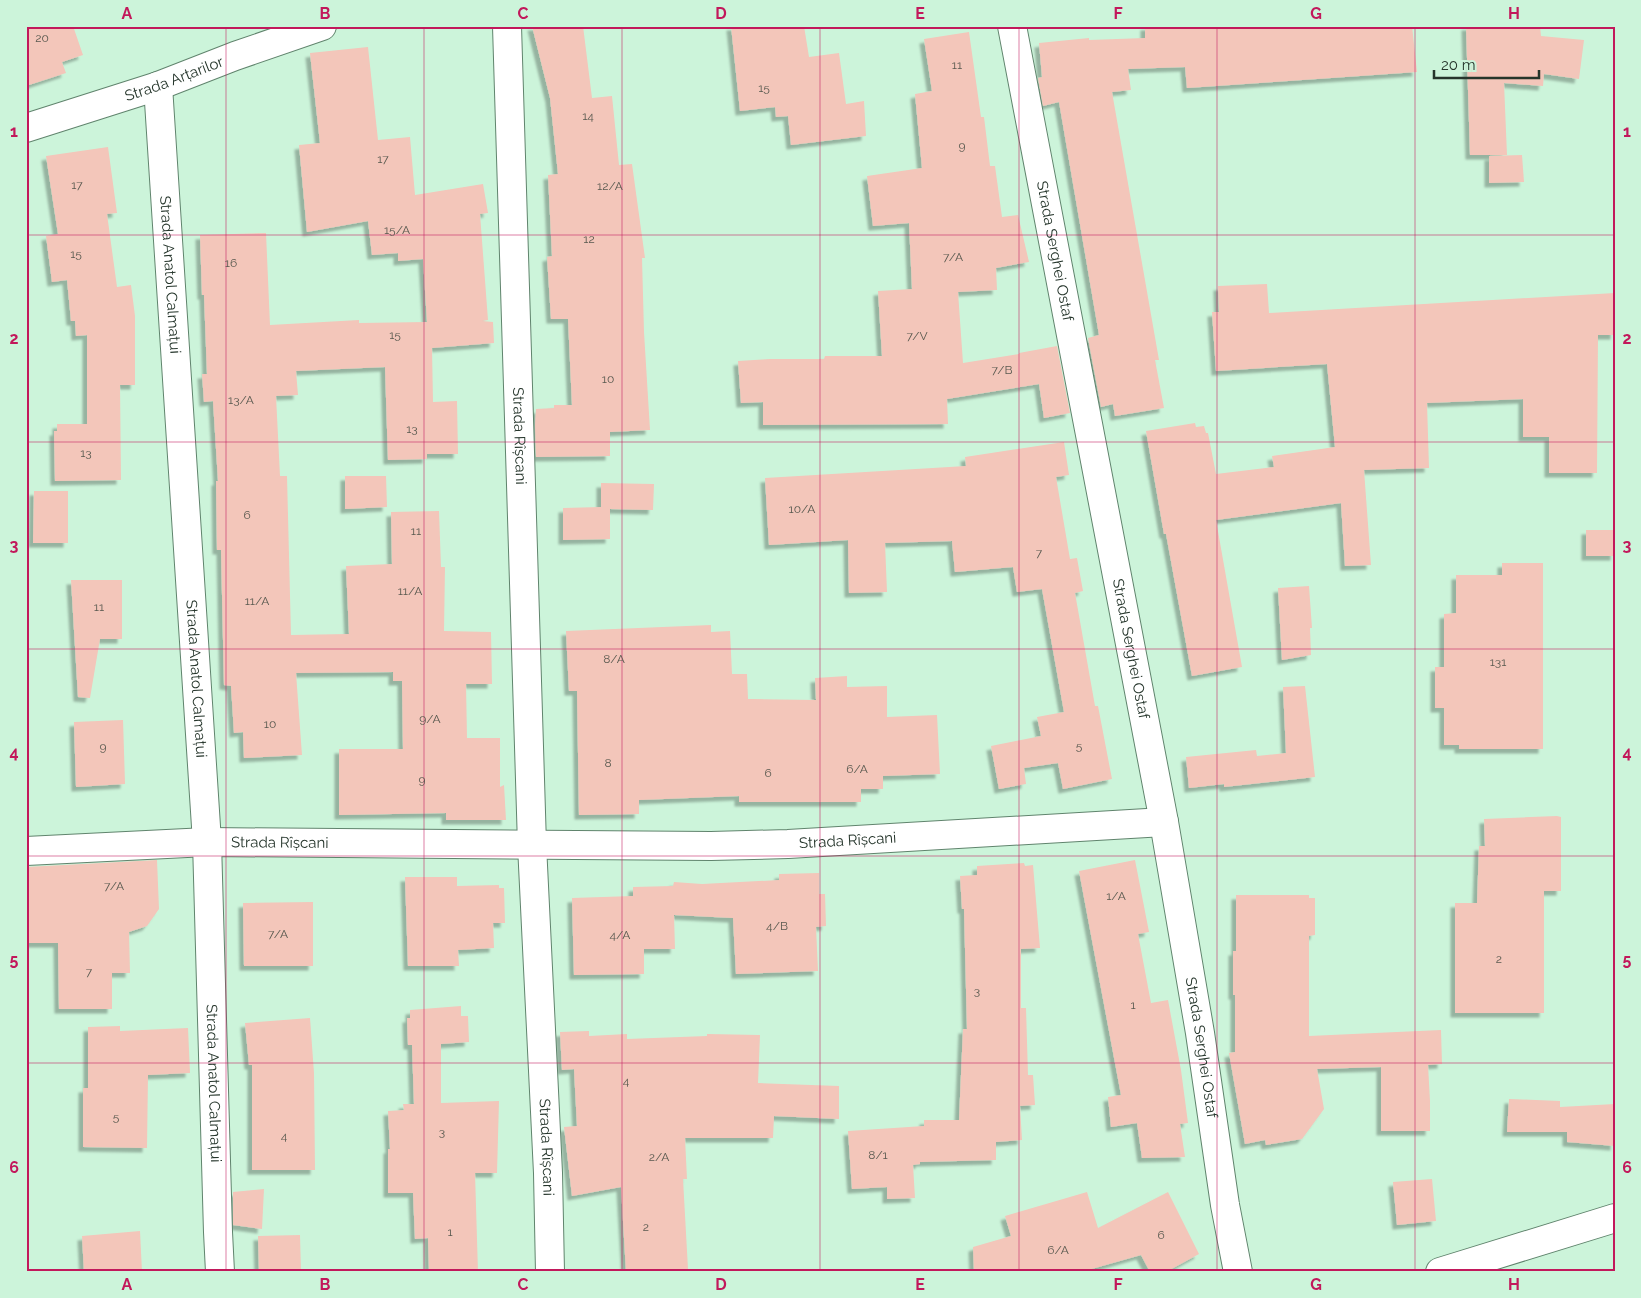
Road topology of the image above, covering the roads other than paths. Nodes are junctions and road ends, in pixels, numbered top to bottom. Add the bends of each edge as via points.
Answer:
1 (322, 26) edge
2 (507, 26) edge
3 (1012, 26) edge
4 (158, 86) junction
5 (26, 128) edge
6 (1164, 822) junction
7 (207, 842) junction
8 (532, 845) junction
9 (26, 851) edge
10 (1615, 1218) edge
11 (220, 1272) edge
12 (550, 1272) edge
13 (1238, 1272) edge
14 (1440, 1272) edge

1 - 4 street, Strada Arțarilor
2 - 8 street, Strada Rîșcani
3 - 6 street, Strada Serghei Ostaf
4 - 5 street, Strada Arțarilor
4 - 7 street, Strada Anatol Calmațui
6 - 8 street, Strada Rîșcani via 788,844
6 - 13 street, Strada Serghei Ostaf
7 - 8 street, Strada Rîșcani
7 - 9 street, Strada Rîșcani
7 - 11 street, Strada Anatol Calmațui
8 - 12 street, Strada Rîșcani
10 - 14 street

